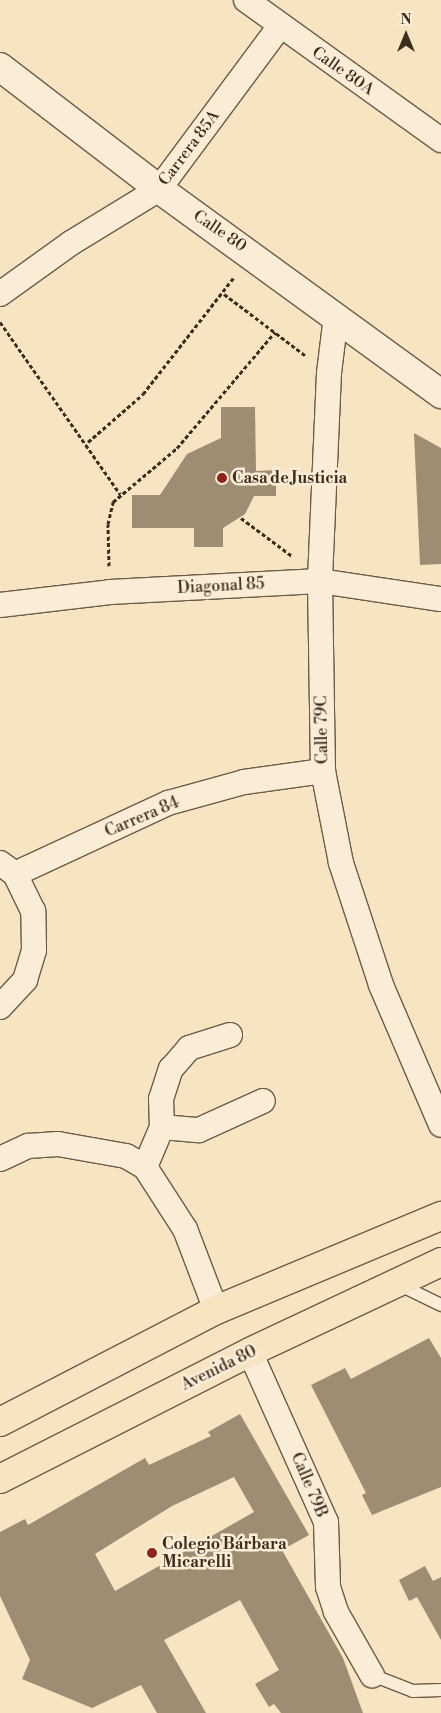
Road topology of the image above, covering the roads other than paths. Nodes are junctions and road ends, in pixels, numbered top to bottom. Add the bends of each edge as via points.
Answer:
1 (246, 0) edge
2 (280, 26) junction
3 (0, 67) edge
4 (441, 140) edge
5 (159, 189) junction
6 (0, 294) edge
7 (336, 316) junction
8 (441, 394) edge
9 (320, 581) junction
10 (441, 599) edge
11 (0, 606) edge
12 (323, 771) junction
13 (7, 869) edge
14 (0, 1007) edge
15 (230, 1035) dead end
16 (263, 1101) dead end
17 (441, 1125) edge
18 (162, 1127) junction
19 (0, 1159) edge
20 (145, 1167) junction
21 (441, 1216) edge
22 (441, 1262) edge
23 (396, 1283) junction
24 (441, 1305) edge
25 (216, 1310) junction
26 (250, 1352) junction
27 (0, 1422) edge
28 (0, 1479) edge
29 (372, 1675) joint
30 (441, 1690) edge

1 - 2 street, Calle 80A
2 - 4 street, Calle 80A
2 - 5 street, Carrera 85A
3 - 5 street, Calle 80
5 - 6 street, Carrera 85A via 71,243
5 - 7 street, Calle 80
7 - 8 street, Calle 80
7 - 9 street, Calle 79C via 329,373
9 - 10 street, Diagonal 85
9 - 11 street, Diagonal 85 via 110,592
9 - 12 street, Calle 79C
12 - 13 street, Carrera 84 via 244,782 168,803
12 - 17 street, Calle 79C via 341,863 381,985
13 - 14 street via 33,911 34,950 25,980
15 - 18 street via 190,1048 171,1069 161,1099
16 - 18 street via 199,1130
18 - 20 street
19 - 20 street via 46,1144 116,1154
20 - 25 street via 185,1229
21 - 25 main road
22 - 23 main road, Avenida 80
23 - 24 lane
23 - 26 main road, Avenida 80
25 - 27 main road
26 - 28 main road, Avenida 80
26 - 29 street, Calle 79B via 326,1522 328,1587 336,1612
29 - 30 lane via 412,1691

